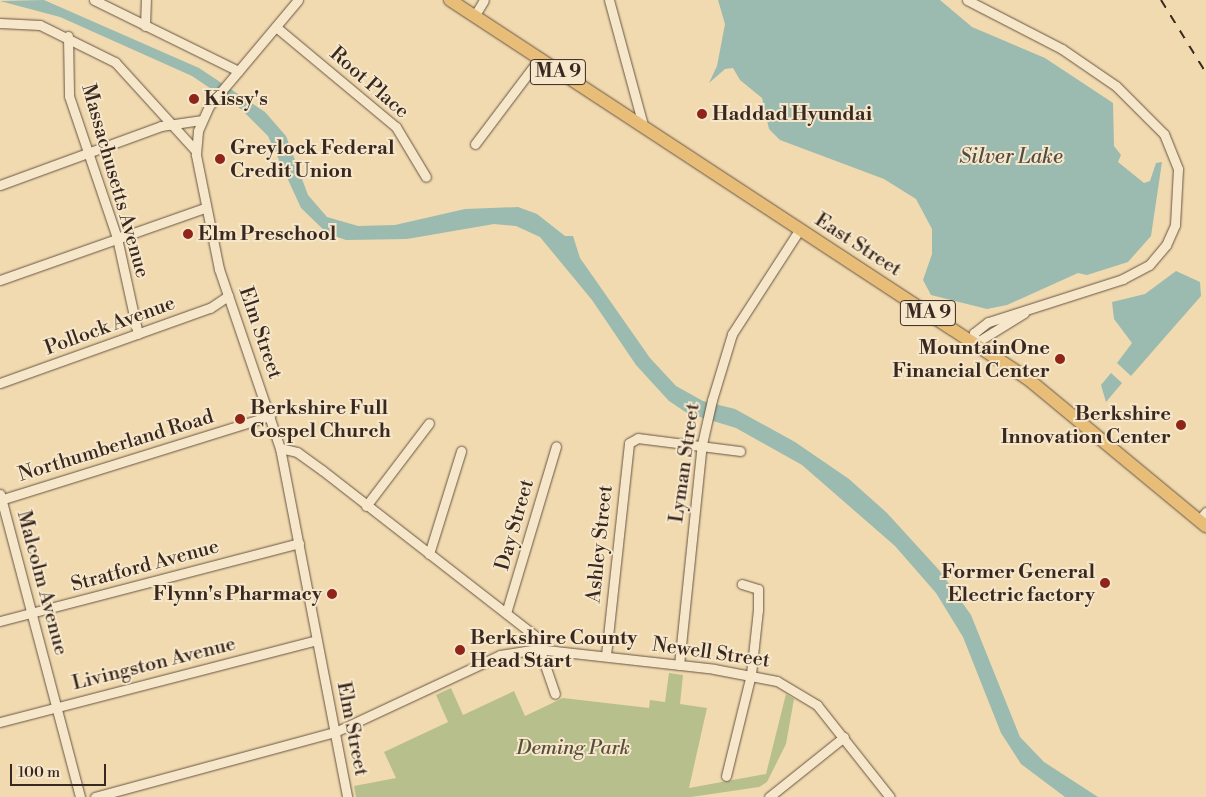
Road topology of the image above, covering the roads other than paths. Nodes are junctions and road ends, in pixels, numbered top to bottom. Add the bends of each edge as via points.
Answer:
1 (94, 0) edge
2 (146, 0) edge
3 (298, 0) edge
4 (450, 0) edge
5 (457, 0) edge
6 (484, 0) edge
7 (609, 0) edge
8 (967, 0) edge
9 (475, 15) junction
10 (0, 23) edge
11 (145, 26) junction
12 (276, 27) junction
13 (68, 36) junction
14 (539, 60) junction
15 (235, 75) junction
16 (201, 120) junction
17 (643, 125) junction
18 (172, 126) junction
19 (475, 144) dead end
20 (196, 151) junction
21 (90, 154) junction
22 (426, 177) dead end
23 (0, 185) edge
24 (204, 208) junction
25 (800, 229) junction
26 (117, 238) junction
27 (0, 280) edge
28 (228, 296) junction
29 (138, 334) junction
30 (974, 344) junction
31 (0, 383) edge
32 (270, 416) junction
33 (429, 423) dead end
34 (702, 444) junction
35 (556, 446) dead end
36 (280, 448) junction
37 (461, 451) dead end
38 (740, 451) dead end
39 (1, 498) edge
40 (366, 506) junction
41 (1204, 519) edge
42 (299, 543) junction
43 (429, 554) junction
44 (742, 584) dead end
45 (33, 612) junction
46 (506, 613) junction
47 (0, 621) edge
48 (317, 640) junction
49 (538, 650) junction
50 (606, 655) junction
51 (679, 665) junction
52 (751, 674) junction
53 (555, 694) dead end
54 (57, 708) junction
55 (0, 722) edge
56 (335, 732) junction
57 (844, 737) junction
58 (726, 776) dead end
59 (80, 797) edge
60 (95, 797) edge
61 (347, 797) edge
62 (769, 797) edge
63 (890, 797) edge

1 - 11 street
2 - 11 street
3 - 12 street, Elm Street
4 - 9 highway, East Street / MA 9
5 - 9 highway, East Street / MA 9
6 - 9 street
7 - 17 street
8 - 30 street via 1062,49 1116,86 1164,134 1178,169 1176,222 1154,260 1128,277 983,325 974,333
9 - 14 highway, East Street / MA 9
10 - 13 street via 32,23
11 - 15 street
12 - 15 street, Elm Street
12 - 22 street, Root Place via 396,127
13 - 18 street via 115,62
13 - 21 street, Massachusetts Avenue via 68,89
14 - 17 highway, East Street / MA 9
14 - 19 street
15 - 16 street, Elm Street
16 - 18 street
16 - 20 street, Elm Street
17 - 25 highway, East Street / MA 9
18 - 20 street
18 - 21 street
20 - 24 street, Elm Street
21 - 23 street
21 - 26 street, Massachusetts Avenue
24 - 26 street
24 - 28 street, Elm Street
25 - 30 highway, East Street / MA 9
25 - 34 street, Lyman Street via 732,334
26 - 27 street
26 - 29 street, Massachusetts Avenue
28 - 29 street, Pollock Avenue via 210,308
28 - 32 street, Elm Street
29 - 31 street, Pollock Avenue
30 - 41 highway, East Street / MA 9 via 1046,392
32 - 36 street, Elm Street
32 - 39 street, Northumberland Road
33 - 40 street
34 - 38 street
34 - 50 street, Ashley Street via 632,438
34 - 51 street, Lyman Street
35 - 46 street, Day Street
36 - 40 street via 297,452
36 - 42 street, Elm Street
37 - 43 street
39 - 45 street, Malcolm Avenue
40 - 43 street
42 - 45 street, Stratford Avenue
42 - 48 street, Elm Street
43 - 46 street
44 - 52 street via 755,586 759,593
45 - 47 street, Stratford Avenue
45 - 54 street, Malcolm Avenue
46 - 49 street via 534,636
48 - 54 street, Livingston Avenue
48 - 56 street, Elm Street
49 - 50 street, Newell Street
49 - 53 street
49 - 56 street, Newell Street via 500,655
50 - 51 street, Newell Street
51 - 52 street, Newell Street
52 - 57 street, Newell Street via 800,691
52 - 58 street
54 - 55 street, Livingston Avenue
54 - 59 street, Malcolm Avenue
56 - 60 street, Newell Street
56 - 61 street, Elm Street
57 - 62 street
57 - 63 street, Newell Street

